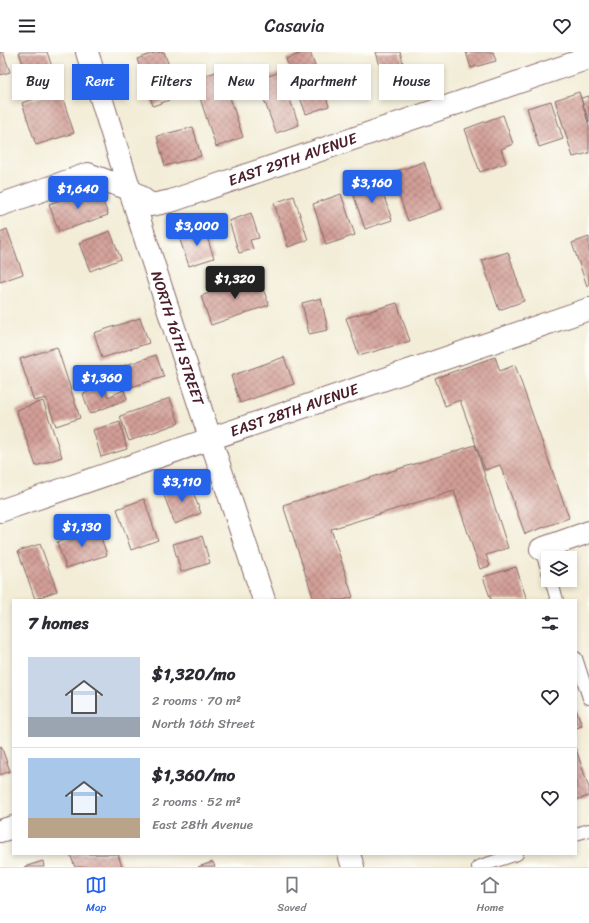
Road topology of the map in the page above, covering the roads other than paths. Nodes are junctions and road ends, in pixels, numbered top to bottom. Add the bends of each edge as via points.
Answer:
1 (87, 52) edge
2 (589, 58) edge
3 (129, 189) junction
4 (0, 205) edge
5 (589, 309) edge
6 (209, 438) junction
7 (0, 510) edge
8 (589, 532) edge
9 (541, 549) edge
10 (553, 587) edge
11 (264, 599) edge
12 (557, 599) edge
13 (577, 661) edge
14 (589, 698) edge
15 (12, 827) edge
16 (589, 830) edge
17 (0, 831) edge
18 (577, 834) edge
19 (349, 855) edge
20 (514, 859) edge
21 (353, 867) edge
22 (478, 867) edge

1 - 3 street, NORTH 16TH STREET
2 - 3 street, EAST 29TH AVENUE via 170,201 151,205
3 - 4 street, EAST 29TH AVENUE via 88,174
3 - 6 street, NORTH 16TH STREET
5 - 6 street, EAST 28TH AVENUE
6 - 7 street, EAST 28TH AVENUE
6 - 11 street, NORTH 16TH STREET
8 - 9 street
10 - 12 lane
13 - 14 lane
15 - 17 street
16 - 18 lane
19 - 21 street
20 - 22 lane

